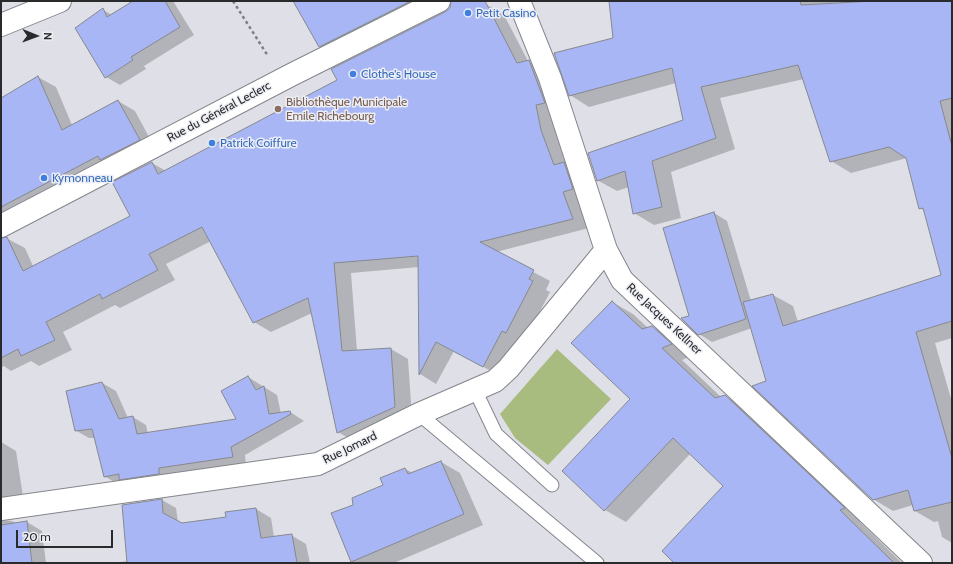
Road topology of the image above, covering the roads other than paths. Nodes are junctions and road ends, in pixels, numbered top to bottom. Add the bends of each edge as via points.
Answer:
1 (33, 1) edge
2 (60, 1) edge
3 (439, 1) edge
4 (519, 1) edge
5 (3, 24) edge
6 (1, 226) edge
7 (606, 250) junction
8 (475, 390) junction
9 (419, 414) junction
10 (552, 485) dead end
11 (1, 509) edge
12 (597, 563) edge
13 (921, 563) edge

1 - 5 street
2 - 5 street
3 - 6 street, Rue du Général Leclerc
4 - 7 street, Rue Jacques Kellner via 550,78
7 - 8 street, Rue Jomard via 508,370 495,381
7 - 13 street, Rue Jacques Kellner via 622,280
8 - 9 street, Rue Jomard
8 - 10 lane via 496,434
9 - 11 street, Rue Jomard via 318,464
9 - 12 lane

